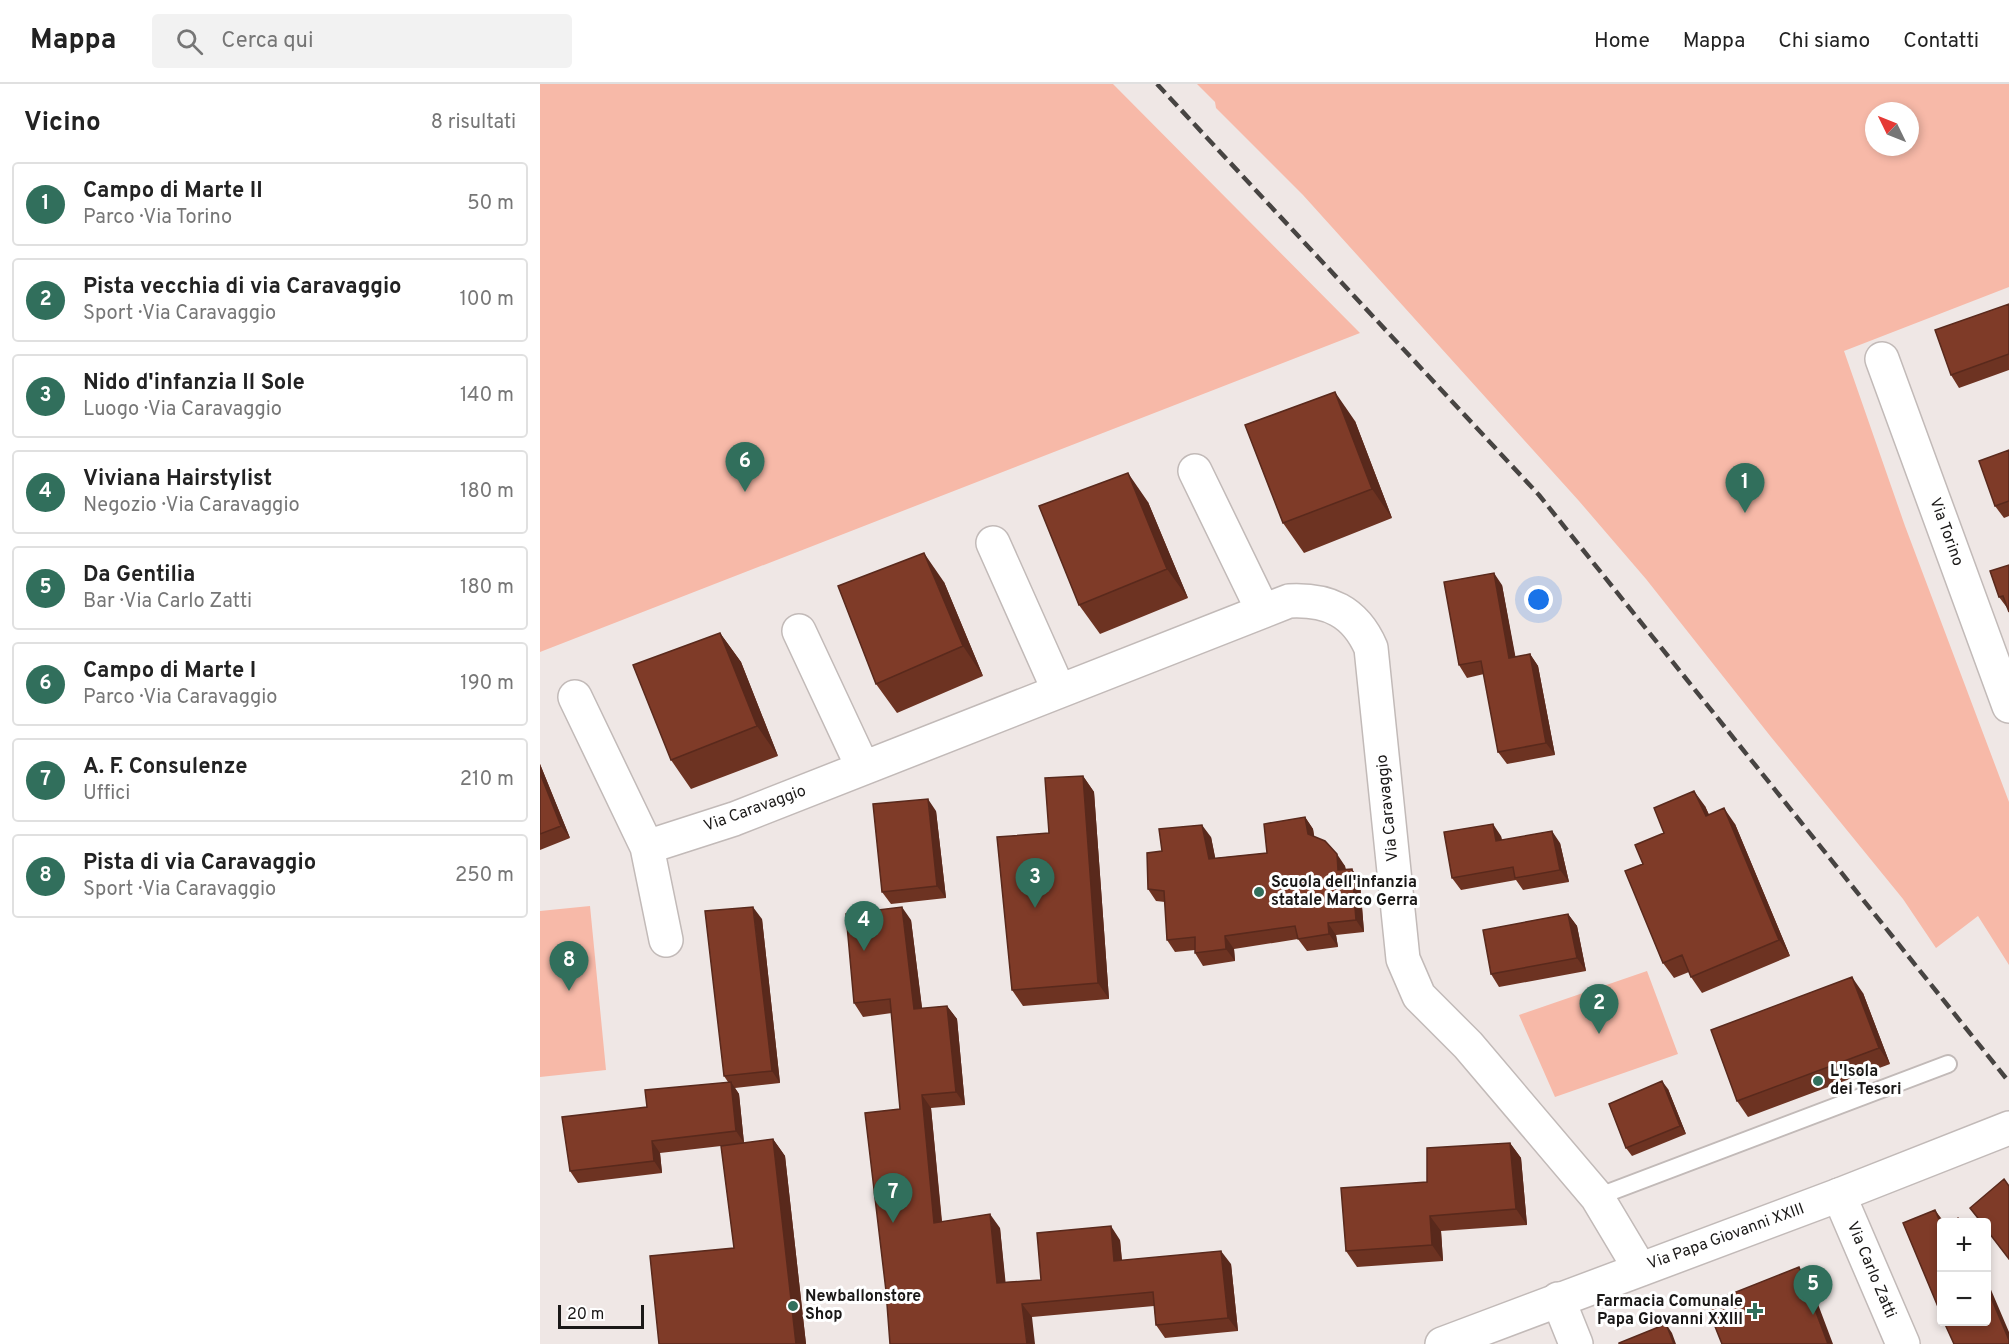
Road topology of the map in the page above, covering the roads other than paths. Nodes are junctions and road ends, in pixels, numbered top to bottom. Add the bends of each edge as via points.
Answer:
1 (1882, 359) dead end
2 (1195, 471) dead end
3 (993, 543) dead end
4 (1263, 611) junction
5 (799, 631) dead end
6 (1059, 691) junction
7 (575, 697) dead end
8 (2009, 706) edge
9 (862, 768) junction
10 (647, 847) junction
11 (666, 940) dead end
12 (1948, 1064) dead end
13 (2006, 1135) edge
14 (1839, 1195) junction
15 (1597, 1197) junction
16 (1640, 1269) junction
17 (1558, 1299) junction
18 (1442, 1344) edge
19 (1576, 1344) edge
20 (1903, 1344) edge

1 - 8 street, Via Torino
2 - 4 street
3 - 6 street
4 - 6 street, Via Caravaggio
4 - 15 street, Via Caravaggio via 1289,600 1308,600 1353,618 1364,631 1371,648 1403,959 1419,996 1467,1045
5 - 9 street
6 - 9 street, Via Caravaggio
7 - 10 street
9 - 10 street, Via Caravaggio via 734,819
10 - 11 street
12 - 15 lane
13 - 14 street, Via Papa Giovanni XXIII
14 - 16 street, Via Papa Giovanni XXIII
14 - 20 street, Via Carlo Zatti
15 - 16 street, Via Caravaggio
16 - 17 street, Via Papa Giovanni XXIII
17 - 18 street, Via Papa Giovanni XXIII
17 - 19 street

